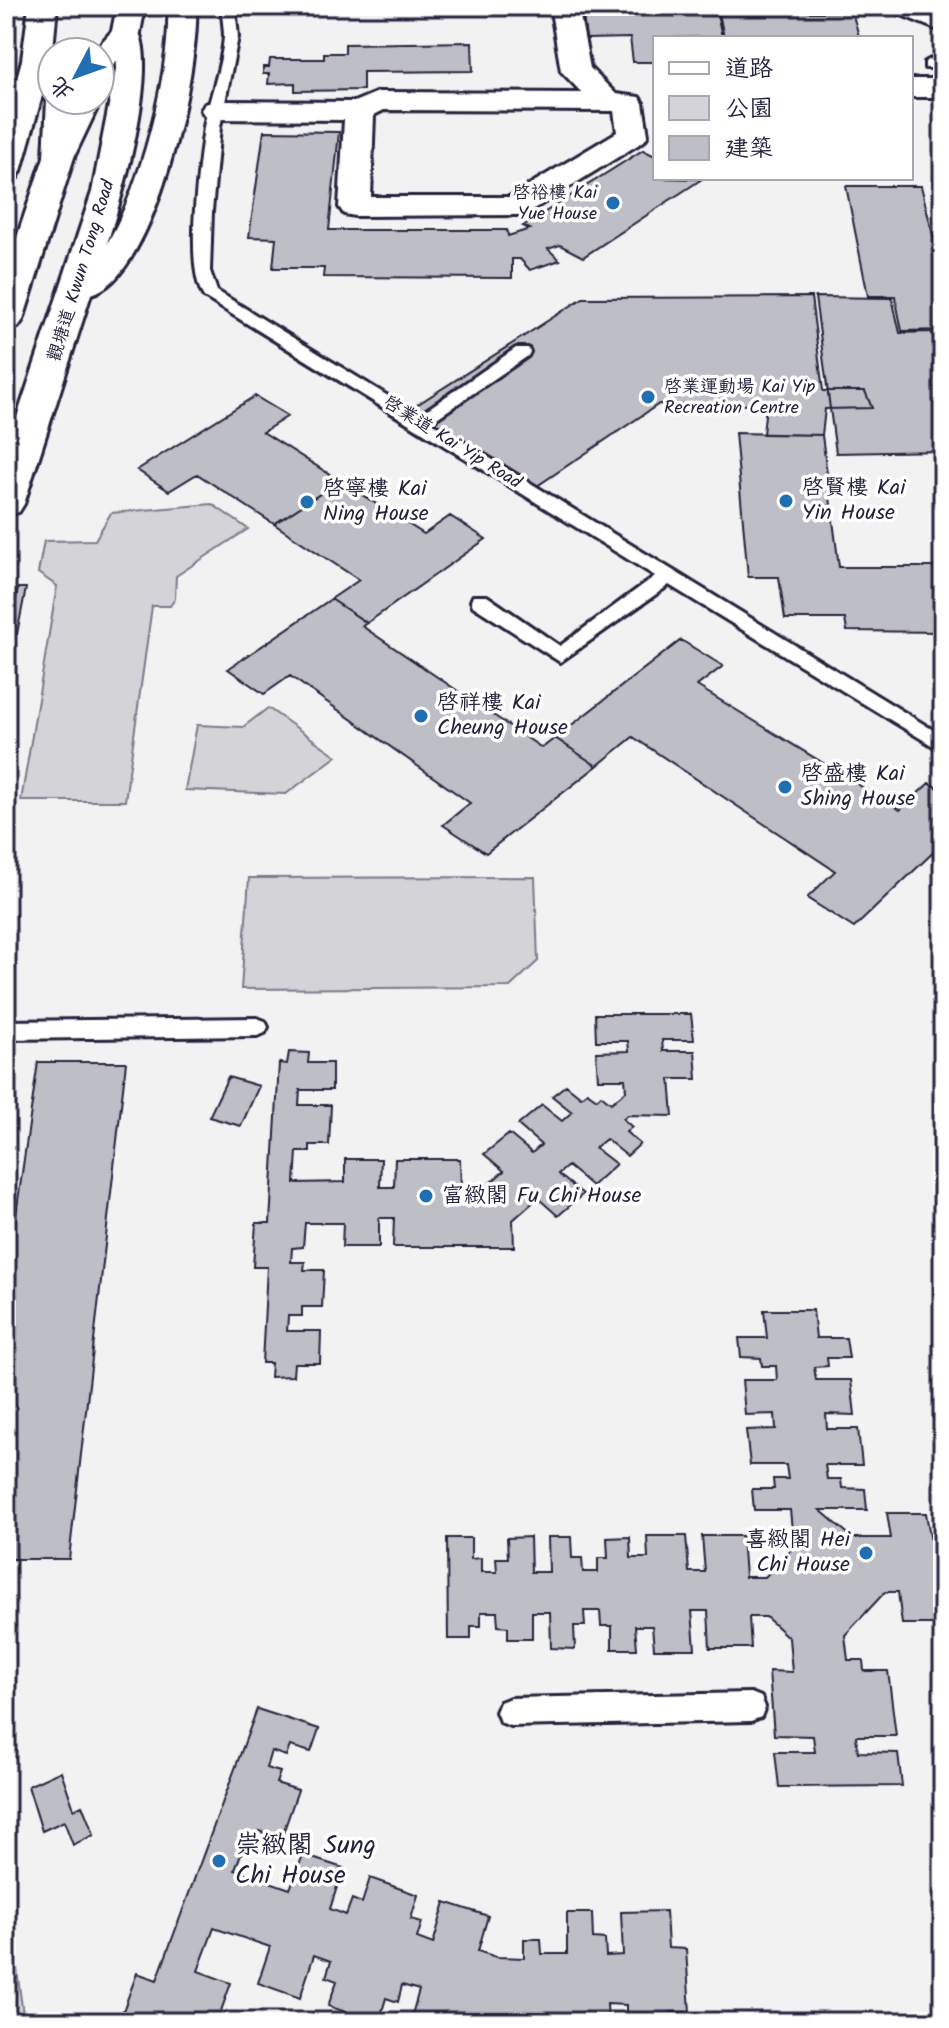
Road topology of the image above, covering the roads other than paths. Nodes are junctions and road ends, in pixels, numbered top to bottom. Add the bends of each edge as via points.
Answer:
1 (43, 6) edge
2 (182, 6) edge
3 (228, 6) edge
4 (568, 6) edge
5 (904, 6) edge
6 (128, 19) edge
7 (943, 23) edge
8 (116, 37) edge
9 (939, 69) edge
10 (913, 87) edge
11 (631, 101) edge
12 (216, 110) junction
13 (359, 111) junction
14 (61, 116) edge
15 (78, 116) edge
16 (59, 157) junction
17 (6, 171) edge
18 (74, 301) junction
19 (6, 320) edge
20 (522, 352) dead end
21 (418, 423) junction
22 (6, 504) edge
23 (668, 576) junction
24 (480, 601) dead end
25 (943, 745) edge
26 (257, 1027) dead end
27 (6, 1030) edge
28 (751, 1707) dead end
29 (510, 1712) dead end

1 - 17 main road via 37,60
2 - 18 main road via 182,40 169,111 145,199 127,238
3 - 12 lane, 啓業道 Kai Yip Road via 231,37
4 - 11 main road via 576,71
5 - 7 main road
6 - 8 main road, 觀塘道 Kwun Tong Road
6 - 18 main road, 觀塘道 Kwun Tong Road via 132,64 108,192
9 - 10 main road
11 - 13 main road via 378,101
11 - 13 main road via 633,135 516,206 355,207
12 - 13 main road
12 - 21 lane, 啓業道 Kai Yip Road via 202,271 210,294
14 - 16 main road
15 - 16 main road
16 - 19 main road
18 - 22 main road, 觀塘道 Kwun Tong Road
20 - 21 lane
21 - 23 lane, 啓業道 Kai Yip Road
23 - 24 lane via 560,655
23 - 25 lane, 啓業道 Kai Yip Road
26 - 27 lane
28 - 29 lane

